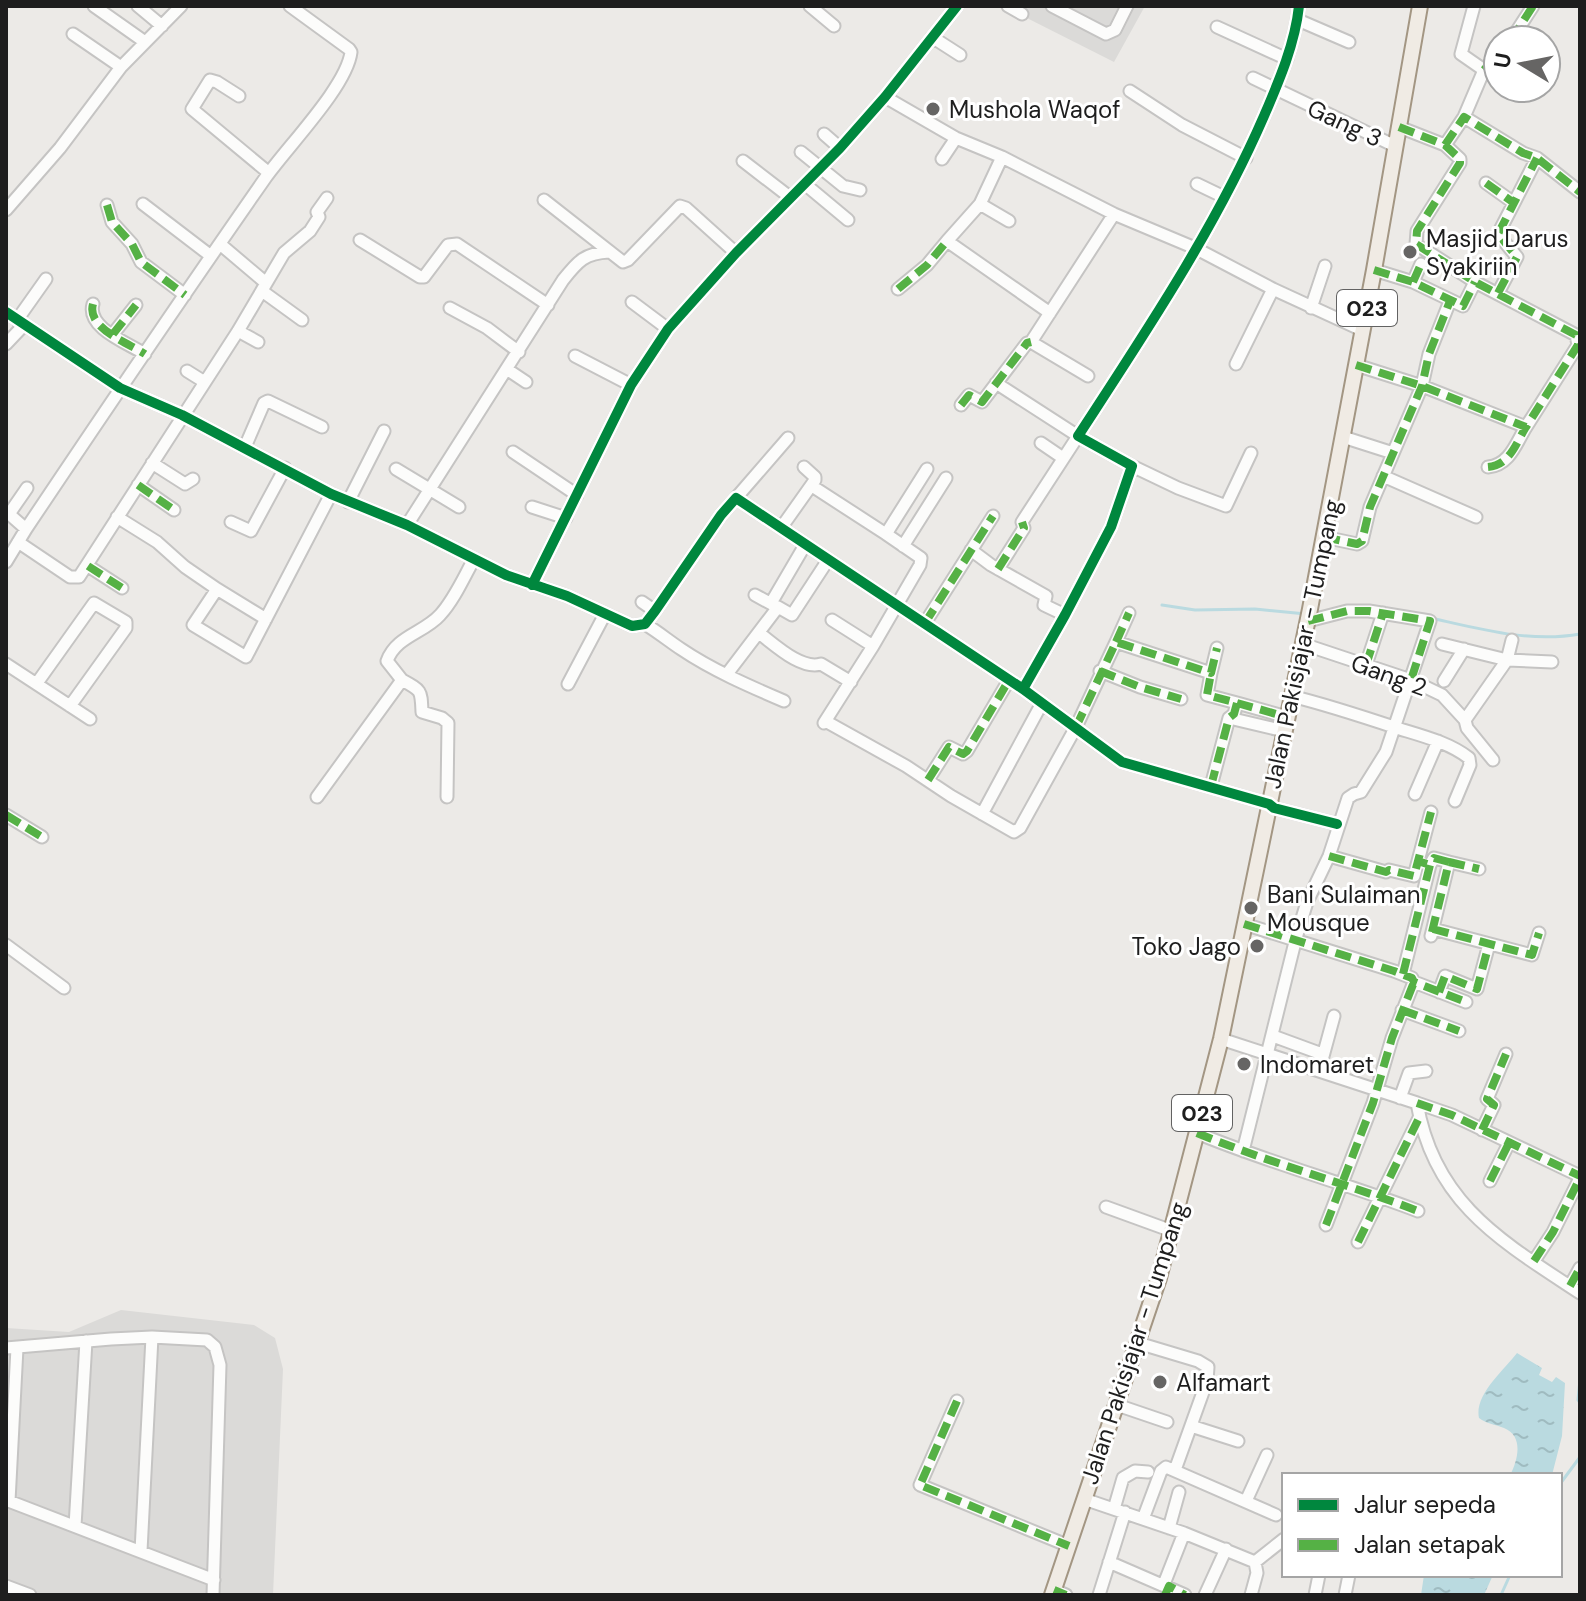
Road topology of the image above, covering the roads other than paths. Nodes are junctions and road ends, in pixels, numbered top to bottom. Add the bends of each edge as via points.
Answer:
1 (94, 6) edge
2 (138, 6) edge
3 (181, 6) edge
4 (290, 6) edge
5 (810, 6) edge
6 (1008, 6) edge
7 (1052, 6) edge
8 (1127, 6) edge
9 (1299, 6) edge
10 (1420, 6) edge
11 (1474, 6) edge
12 (1533, 6) edge
13 (953, 7) edge
14 (1022, 14) dead end
15 (1298, 20) junction
16 (1521, 24) edge
17 (162, 26) junction
18 (834, 26) dead end
19 (1217, 27) dead end
20 (73, 34) dead end
21 (932, 37) junction
22 (145, 42) junction
23 (1349, 42) dead end
24 (960, 55) dead end
25 (1287, 59) junction
26 (121, 67) junction
27 (1482, 69) edge
28 (1482, 75) edge
29 (1253, 78) dead end
30 (1275, 90) junction
31 (1130, 91) dead end
32 (239, 96) dead end
33 (885, 97) junction
34 (1464, 117) junction
35 (1399, 127) junction
36 (824, 134) dead end
37 (956, 138) junction
38 (1445, 145) junction
39 (1395, 146) junction
40 (840, 148) junction
41 (801, 152) dead end
42 (1002, 157) junction
43 (1246, 158) junction
44 (1537, 158) junction
45 (942, 159) dead end
46 (743, 161) dead end
47 (821, 169) junction
48 (269, 173) junction
49 (1486, 183) dead end
50 (1197, 184) dead end
51 (806, 185) junction
52 (860, 190) dead end
53 (1580, 192) edge
54 (1224, 197) junction
55 (327, 198) dead end
56 (791, 198) junction
57 (544, 200) dead end
58 (1514, 203) junction
59 (143, 204) dead end
60 (980, 204) junction
61 (107, 205) dead end
62 (6, 210) edge
63 (1114, 214) junction
64 (848, 220) dead end
65 (1009, 221) dead end
66 (360, 240) dead end
67 (947, 241) junction
68 (220, 244) junction
69 (1195, 248) junction
70 (609, 252) junction
71 (736, 253) junction
72 (211, 256) junction
73 (1421, 264) dead end
74 (1325, 266) dead end
75 (1374, 270) junction
76 (46, 279) dead end
77 (1413, 282) junction
78 (1475, 282) junction
79 (264, 287) junction
80 (898, 289) dead end
81 (1273, 289) junction
82 (1498, 293) junction
83 (185, 295) junction
84 (1450, 301) junction
85 (632, 302) dead end
86 (93, 304) dead end
87 (136, 305) dead end
88 (548, 305) junction
89 (450, 308) dead end
90 (1311, 308) junction
91 (6, 312) edge
92 (1050, 313) junction
93 (302, 320) dead end
94 (20, 322) junction
95 (668, 329) junction
96 (1362, 330) junction
97 (238, 331) junction
98 (113, 334) junction
99 (258, 342) dead end
100 (1031, 342) junction
101 (6, 344) edge
102 (519, 352) junction
103 (145, 354) junction
104 (575, 356) dead end
105 (1236, 364) dead end
106 (1356, 365) junction
107 (508, 370) junction
108 (187, 371) dead end
109 (1088, 376) dead end
110 (203, 381) junction
111 (526, 382) dead end
112 (996, 383) junction
113 (631, 385) junction
114 (1422, 386) junction
115 (120, 388) junction
116 (961, 405) dead end
117 (182, 415) junction
118 (322, 427) dead end
119 (1526, 427) junction
120 (384, 431) dead end
121 (1078, 436) junction
122 (1343, 437) junction
123 (788, 438) dead end
124 (1041, 443) dead end
125 (245, 447) junction
126 (513, 452) dead end
127 (1251, 453) dead end
128 (1393, 453) junction
129 (1063, 458) junction
130 (152, 463) junction
131 (1132, 466) junction
132 (804, 467) dead end
133 (1488, 467) dead end
134 (285, 468) junction
135 (396, 469) dead end
136 (927, 469) dead end
137 (1383, 476) junction
138 (946, 478) dead end
139 (193, 479) dead end
140 (138, 485) junction
141 (812, 486) junction
142 (27, 488) dead end
143 (429, 489) junction
144 (331, 494) junction
145 (577, 495) junction
146 (736, 498) junction
147 (348, 502) junction
148 (459, 507) dead end
149 (532, 507) dead end
150 (174, 510) dead end
151 (993, 516) dead end
152 (117, 517) junction
153 (1476, 517) dead end
154 (566, 518) junction
155 (231, 522) dead end
156 (407, 525) junction
157 (781, 528) junction
158 (26, 529) junction
159 (886, 534) junction
160 (1324, 537) junction
161 (18, 542) junction
162 (805, 545) junction
163 (903, 546) junction
164 (971, 550) junction
165 (474, 559) junction
166 (828, 560) junction
167 (6, 562) edge
168 (88, 566) junction
169 (998, 569) junction
170 (535, 579) junction
171 (122, 588) dead end
172 (217, 589) junction
173 (755, 595) dead end
174 (642, 602) dead end
175 (774, 605) junction
176 (895, 605) junction
177 (655, 611) junction
178 (1129, 613) dead end
179 (1383, 613) junction
180 (605, 614) junction
181 (1065, 615) junction
182 (1309, 617) junction
183 (266, 619) junction
184 (832, 620) dead end
185 (925, 623) junction
186 (645, 624) junction
187 (759, 633) junction
188 (1512, 640) dead end
189 (1116, 642) junction
190 (1303, 644) junction
191 (1442, 644) dead end
192 (873, 646) junction
193 (1217, 648) dead end
194 (1464, 649) junction
195 (1507, 660) junction
196 (1552, 662) dead end
197 (6, 664) edge
198 (1366, 665) junction
199 (1100, 671) junction
200 (1211, 673) junction
201 (727, 674) junction
202 (402, 680) junction
203 (1009, 680) junction
204 (1411, 680) junction
205 (1444, 681) dead end
206 (851, 682) junction
207 (37, 683) junction
208 (568, 684) dead end
209 (1023, 689) junction
210 (1291, 696) junction
211 (1181, 699) dead end
212 (784, 701) dead end
213 (1042, 703) junction
214 (1237, 703) junction
215 (70, 706) junction
216 (1229, 718) junction
217 (90, 719) dead end
218 (1465, 720) junction
219 (1286, 724) junction
220 (1076, 727) junction
221 (1395, 727) junction
222 (1438, 741) junction
223 (1493, 760) dead end
224 (928, 780) junction
225 (1211, 786) junction
226 (1415, 794) dead end
227 (317, 797) dead end
228 (447, 797) dead end
229 (1455, 801) dead end
230 (1269, 804) junction
231 (1431, 812) dead end
232 (982, 814) junction
233 (6, 815) edge
234 (1337, 824) junction
235 (42, 837) dead end
236 (1329, 856) junction
237 (1418, 861) junction
238 (1449, 862) junction
239 (1430, 865) junction
240 (1479, 869) dead end
241 (1244, 924) junction
242 (1539, 933) dead end
243 (1296, 938) junction
244 (1489, 944) junction
245 (6, 945) edge
246 (1403, 974) junction
247 (1414, 982) junction
248 (64, 988) dead end
249 (1439, 992) junction
250 (1466, 1002) dead end
251 (1402, 1010) junction
252 (1334, 1016) dead end
253 (1459, 1031) dead end
254 (1273, 1036) junction
255 (1221, 1039) junction
256 (1268, 1053) junction
257 (1322, 1054) junction
258 (1506, 1054) dead end
259 (1319, 1071) junction
260 (1426, 1071) dead end
261 (1376, 1092) junction
262 (1400, 1098) junction
263 (1417, 1103) junction
264 (1419, 1118) junction
265 (1482, 1130) junction
266 (1197, 1133) junction
267 (1509, 1143) junction
268 (1243, 1151) junction
269 (1580, 1177) edge
270 (1490, 1181) dead end
271 (1344, 1183) junction
272 (1381, 1197) junction
273 (1106, 1207) dead end
274 (1418, 1211) dead end
275 (1326, 1225) dead end
276 (1172, 1231) junction
277 (1358, 1242) dead end
278 (1534, 1261) junction
279 (1580, 1268) edge
280 (1575, 1289) edge
281 (152, 1337) junction
282 (86, 1341) junction
283 (1138, 1343) junction
284 (12, 1348) edge
285 (957, 1401) dead end
286 (1117, 1405) junction
287 (1167, 1422) dead end
288 (1191, 1426) junction
289 (1238, 1441) dead end
290 (1267, 1455) dead end
291 (1175, 1470) junction
292 (1148, 1472) dead end
293 (1179, 1492) dead end
294 (1084, 1499) junction
295 (8, 1501) edge
296 (1246, 1501) junction
297 (1120, 1510) junction
298 (1276, 1515) dead end
299 (1143, 1519) junction
300 (75, 1526) junction
301 (1169, 1528) junction
302 (1184, 1533) junction
303 (1282, 1541) edge
304 (1069, 1546) junction
305 (1226, 1549) junction
306 (141, 1551) junction
307 (1109, 1562) junction
308 (1255, 1562) junction
309 (214, 1580) junction
310 (6, 1586) edge
311 (1166, 1589) edge
312 (1057, 1593) edge
313 (30, 1595) edge
314 (213, 1595) edge
315 (1099, 1595) edge
316 (1185, 1595) edge
317 (1205, 1595) edge
318 (1251, 1595) edge

1 - 22 street
2 - 17 street
3 - 17 street
4 - 48 street via 349,49 351,56 335,88
5 - 18 street
6 - 14 street
7 - 8 street via 1106,34 1115,30
9 - 15 street
10 - 35 main road, Jalan Pakisjajar - Tumpang / 023
11 - 27 street via 1461,54
12 - 16 street
13 - 21 street
15 - 23 street
15 - 25 street
17 - 22 street
19 - 25 street
20 - 26 street
21 - 24 street
21 - 33 street
22 - 26 street
25 - 30 street
26 - 62 street
28 - 34 street
29 - 30 street, Gang 3
30 - 39 street, Gang 3
30 - 43 street
31 - 43 street
32 - 48 street via 210,80 192,109
33 - 37 street
33 - 40 street
34 - 38 street
34 - 44 street
35 - 38 street
35 - 39 main road, Jalan Pakisjajar - Tumpang / 023
36 - 40 street
37 - 42 street
37 - 45 street
38 - 78 street via 1460,163 1414,240
39 - 75 main road, Jalan Pakisjajar - Tumpang / 023
40 - 47 street
41 - 47 street
42 - 60 street
42 - 63 street
43 - 54 street
44 - 53 street
44 - 58 street
46 - 56 street
47 - 51 street
47 - 52 street via 843,186
48 - 68 street
49 - 58 street
50 - 54 street
51 - 56 street
51 - 64 street
54 - 69 street
55 - 79 street via 310,231 284,253
56 - 71 street
57 - 70 street
58 - 82 street via 1498,234 1517,257
59 - 72 street
60 - 65 street
60 - 67 street
61 - 83 street via 112,222 141,262
63 - 69 street
63 - 92 street
66 - 88 street via 420,277 448,245 457,244
67 - 80 street
67 - 92 street
68 - 72 street
68 - 79 street
69 - 81 street
69 - 121 street
70 - 71 street via 628,260 680,206
70 - 88 street via 579,260
71 - 95 street
72 - 83 street
73 - 77 street
74 - 90 street
75 - 77 street
75 - 96 main road, Jalan Pakisjajar - Tumpang / 023
76 - 94 street
77 - 84 street
78 - 82 street
78 - 84 street via 1464,305
79 - 93 street
79 - 97 street
81 - 90 street
81 - 105 street
82 - 119 street via 1579,340
83 - 103 street
84 - 114 street
85 - 95 street
86 - 98 street via 96,323
87 - 98 street
88 - 102 street
89 - 102 street
90 - 96 street
91 - 94 street
92 - 100 street
94 - 101 street
94 - 115 street
95 - 113 street
96 - 106 main road, Jalan Pakisjajar - Tumpang / 023
97 - 99 street
97 - 110 street
98 - 103 street
100 - 109 street
100 - 112 street
102 - 107 street
103 - 115 street
104 - 113 street
106 - 114 street
106 - 122 main road, Jalan Pakisjajar - Tumpang / 023
107 - 111 street
107 - 143 street
108 - 110 street
110 - 117 street
112 - 116 street via 982,402 969,395
112 - 121 street
113 - 145 street
114 - 119 street
114 - 128 street
115 - 117 street
115 - 158 street
117 - 125 street
117 - 130 street
118 - 125 street via 268,401
119 - 133 street via 1507,459
120 - 147 street
121 - 129 street
121 - 131 street
122 - 128 street
122 - 160 main road, Jalan Pakisjajar - Tumpang / 023
123 - 146 street
124 - 129 street
125 - 134 street
126 - 145 street
127 - 131 street via 1226,506
128 - 137 street
129 - 169 street
130 - 139 street via 185,484
130 - 140 street
131 - 181 street via 1111,527
132 - 141 street via 815,477
134 - 144 street
134 - 155 street via 251,531
135 - 143 street
136 - 159 street
137 - 153 street
137 - 160 street via 1361,543
138 - 163 street
140 - 150 street
140 - 152 street
141 - 157 street
141 - 159 street
142 - 158 street via 9,514
143 - 148 street
143 - 156 street
144 - 147 street
144 - 183 street
145 - 154 street
146 - 157 street
146 - 177 street
147 - 156 street
149 - 154 street
151 - 164 street
152 - 168 street
152 - 172 street
154 - 170 street
156 - 165 street
157 - 162 street
158 - 161 street
159 - 163 street
160 - 182 main road, Jalan Pakisjajar - Tumpang / 023
161 - 167 street
161 - 168 street via 75,579
162 - 166 street
162 - 175 street
163 - 176 street via 921,560
164 - 169 street
164 - 185 street
165 - 170 street
165 - 202 street via 439,617 407,637 388,658
166 - 175 street via 792,615
166 - 176 street
168 - 171 street
169 - 181 street via 1046,596 1044,605
170 - 180 street
172 - 183 street
172 - 183 street via 194,627 246,657
173 - 175 street
174 - 177 street
175 - 187 street
176 - 185 street
176 - 192 street
177 - 186 street
178 - 189 street
179 - 182 street
179 - 198 street
179 - 204 street via 1430,621
180 - 186 street via 632,626
180 - 208 street
181 - 209 street
182 - 190 main road, Jalan Pakisjajar - Tumpang / 023
184 - 192 street
185 - 203 street
186 - 201 street
187 - 201 street
187 - 206 street via 810,666 821,664
188 - 195 street
189 - 199 street
189 - 200 street
190 - 198 street, Gang 2
190 - 210 main road, Jalan Pakisjajar - Tumpang / 023
191 - 194 street
192 - 206 street
193 - 200 street
194 - 195 street
194 - 205 street
195 - 196 street
195 - 218 street
197 - 207 street
198 - 204 street, Gang 2
199 - 211 street
199 - 220 street
200 - 214 street via 1207,695
201 - 212 street
202 - 227 street
202 - 228 street via 420,691 422,712 448,723
203 - 209 street
203 - 224 street via 967,751 949,747
204 - 218 street, Gang 2 via 1442,695
204 - 221 street
206 - 224 street via 826,722
207 - 215 street
207 - 215 street via 94,603 126,622
209 - 213 street
210 - 219 main road, Jalan Pakisjajar - Tumpang / 023
210 - 221 street
213 - 220 street
213 - 232 street
214 - 216 street
214 - 219 street
215 - 217 street
216 - 219 street
216 - 225 street
218 - 223 street, Gang 2
219 - 230 main road, Jalan Pakisjajar - Tumpang / 023
220 - 225 street via 1122,762
220 - 232 street via 1018,831
221 - 222 street
221 - 234 street via 1372,778 1348,798
222 - 226 street
222 - 229 street via 1469,758
224 - 232 street
225 - 230 street
230 - 234 street
230 - 241 main road, Jalan Pakisjajar - Tumpang / 023
231 - 237 street
233 - 235 street
234 - 236 street
236 - 237 street via 1414,876
236 - 243 street
237 - 239 street
238 - 239 street via 1433,858
238 - 240 street
238 - 244 street via 1432,932
239 - 246 street
241 - 243 street
241 - 255 main road, Jalan Pakisjajar - Tumpang / 023
242 - 244 street via 1532,955
243 - 246 street
243 - 254 street
244 - 249 street via 1477,989 1445,976
245 - 248 street
246 - 247 street
247 - 249 street
247 - 251 street
249 - 250 street
251 - 253 street
251 - 261 street
252 - 257 street
254 - 256 street
254 - 257 street
255 - 256 street
255 - 266 main road, Jalan Pakisjajar - Tumpang / 023
256 - 259 street
256 - 268 street
257 - 259 street
258 - 265 street via 1487,1099 1494,1105
259 - 261 street
260 - 262 street via 1409,1073
261 - 262 street
261 - 271 street
262 - 263 street
263 - 264 street
263 - 265 street
264 - 272 street
264 - 278 street via 1430,1153 1460,1202
265 - 267 street
266 - 268 street
266 - 276 main road, Jalan Pakisjajar - Tumpang / 023
267 - 269 street
267 - 270 street
268 - 271 street
269 - 278 street
271 - 272 street
271 - 275 street
272 - 274 street
272 - 277 street
273 - 276 street
276 - 283 main road, Jalan Pakisjajar - Tumpang / 023
278 - 280 street
279 - 280 street
281 - 282 street
281 - 306 street
281 - 309 street via 207,1340 219,1356
282 - 284 street
282 - 300 street
283 - 286 main road, Jalan Pakisjajar - Tumpang / 023
283 - 288 street via 1208,1367
284 - 295 street
285 - 304 street via 920,1485
286 - 287 street
286 - 294 main road, Jalan Pakisjajar - Tumpang / 023
288 - 289 street
288 - 291 street
290 - 296 street
291 - 296 street
291 - 299 street via 1161,1471
292 - 297 street via 1135,1471 1123,1478
293 - 301 street
294 - 297 street
294 - 304 main road, Jalan Pakisjajar - Tumpang / 023
295 - 300 street
296 - 298 street
297 - 299 street
297 - 307 street
299 - 301 street
300 - 306 street
301 - 302 street
302 - 305 street
302 - 311 street
303 - 308 street
304 - 312 main road, Jalan Pakisjajar - Tumpang / 023
305 - 308 street
305 - 317 street
306 - 309 street
307 - 311 street
307 - 315 street
308 - 318 street
309 - 314 street
310 - 313 street
311 - 316 street

